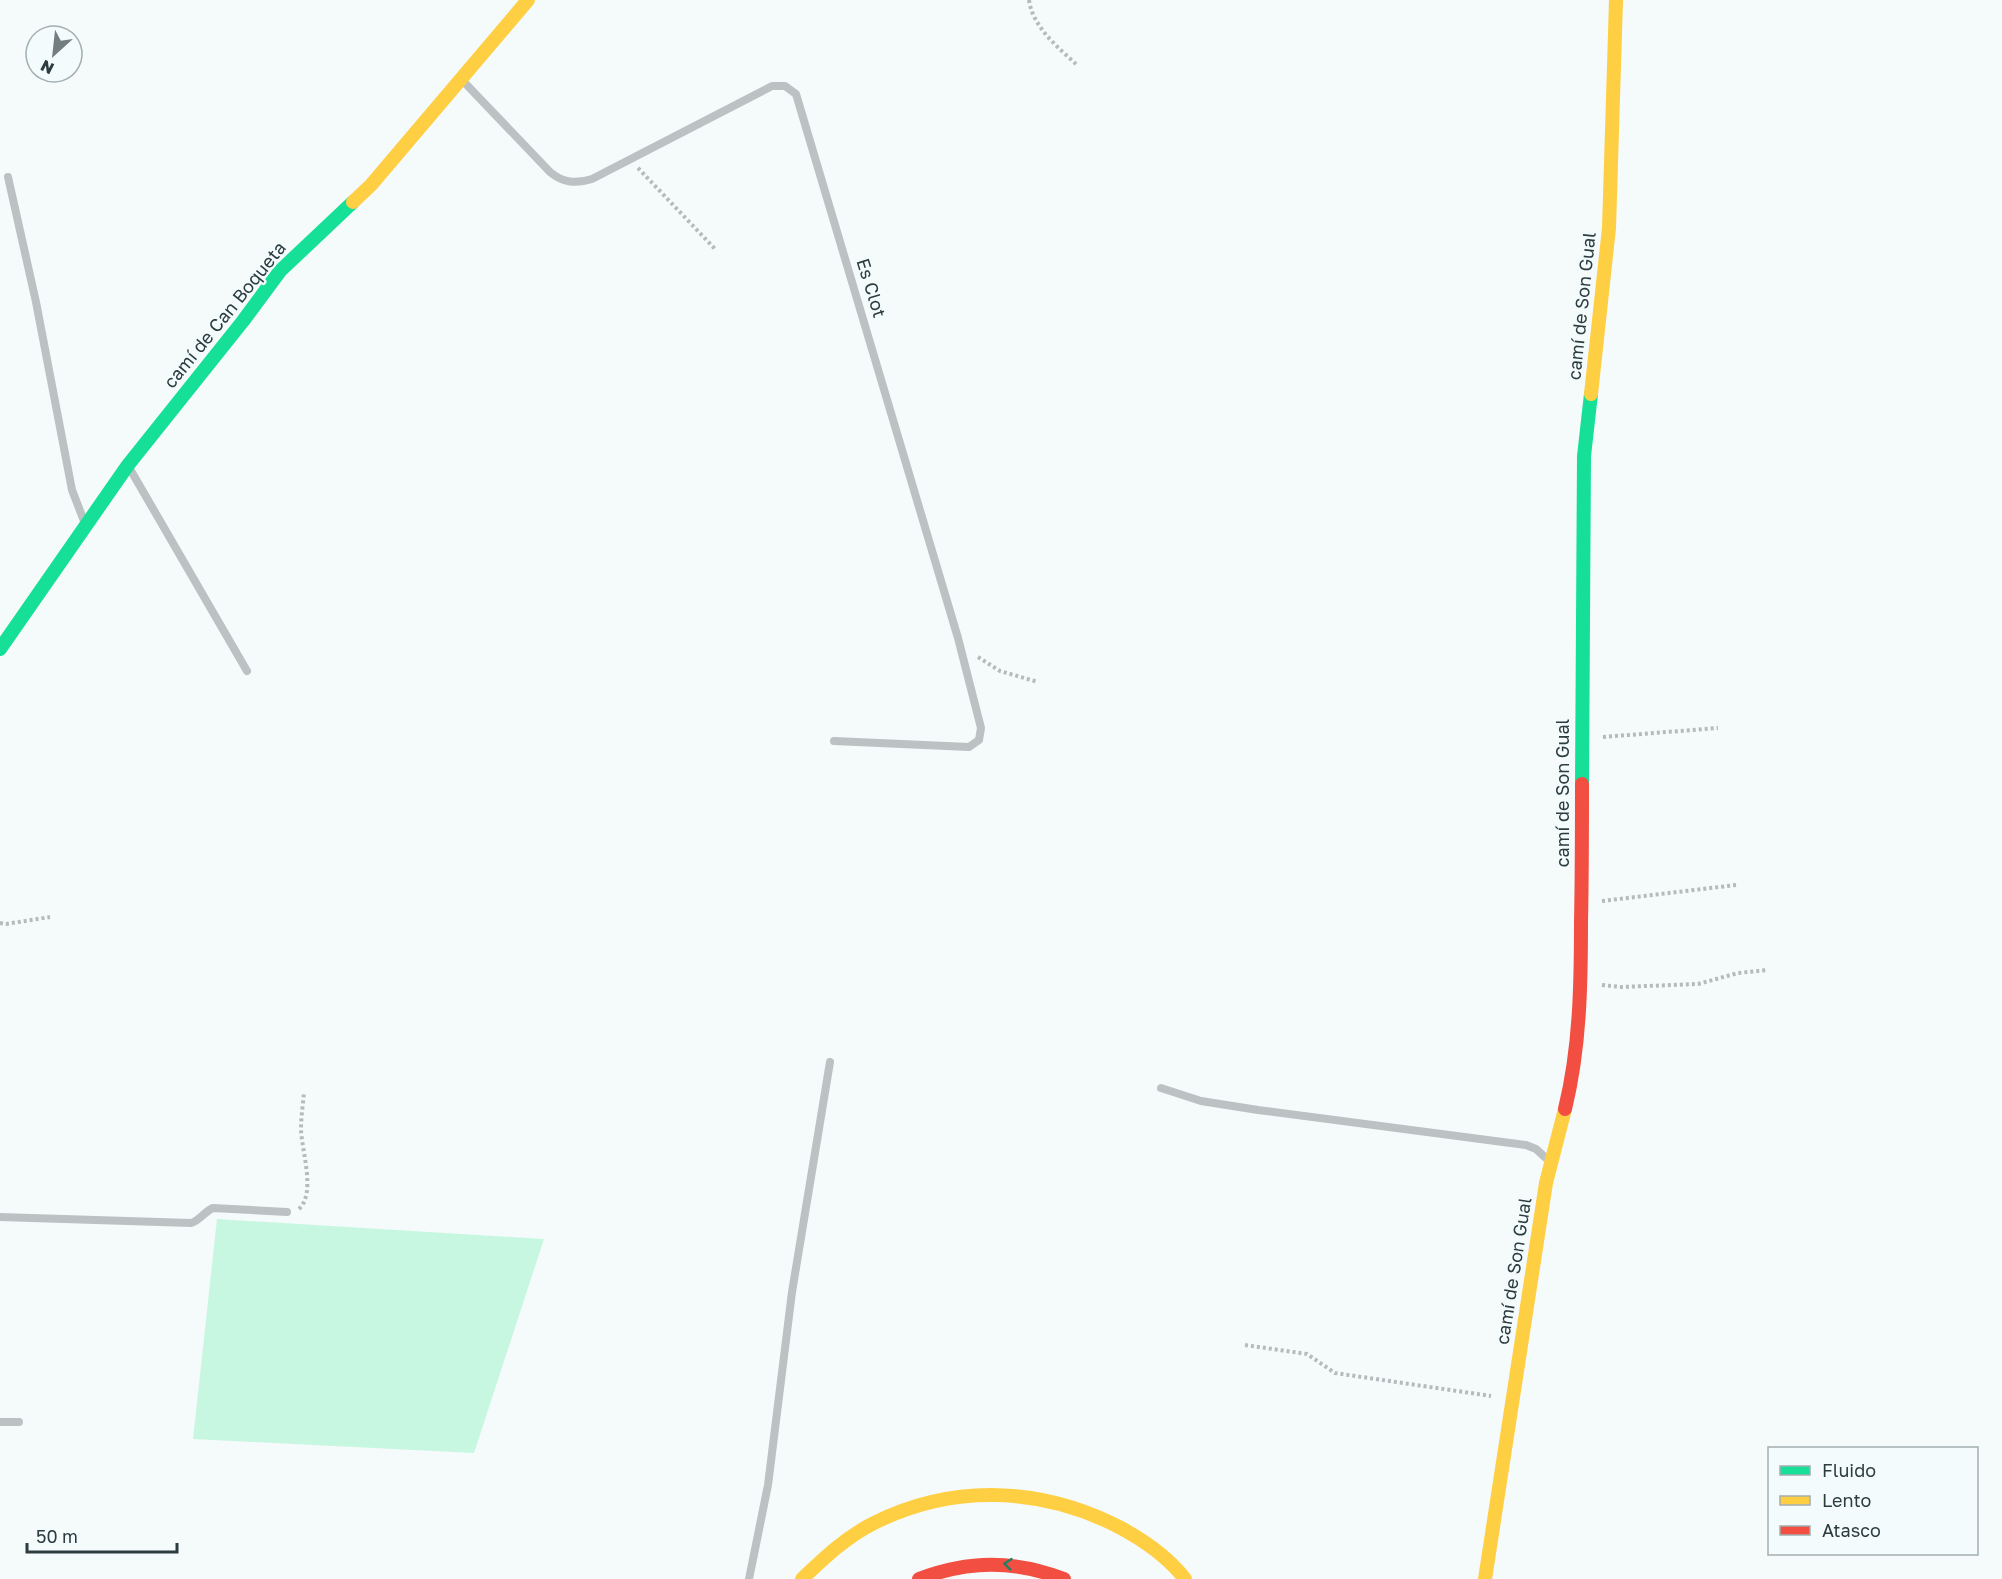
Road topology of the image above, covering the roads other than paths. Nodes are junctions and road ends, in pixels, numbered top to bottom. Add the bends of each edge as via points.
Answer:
1 (528, 0) edge
2 (1616, 0) edge
3 (460, 78) junction
4 (8, 177) dead end
5 (128, 465) junction
6 (85, 524) junction
7 (0, 649) edge
8 (247, 671) dead end
9 (834, 741) dead end
10 (830, 1062) dead end
11 (1161, 1088) dead end
12 (1550, 1169) junction
13 (287, 1212) road end
14 (0, 1217) edge
15 (0, 1422) edge
16 (19, 1422) dead end
17 (749, 1579) edge
18 (802, 1579) edge
19 (919, 1579) edge
20 (1065, 1579) edge
21 (1185, 1579) edge
22 (1485, 1579) edge

1 - 3 main road, camí de Can Boqueta
2 - 12 main road, camí de Son Gual via 1609,228 1584,456 1581,984 1570,1088
3 - 5 main road, camí de Can Boqueta via 371,185 280,271
3 - 9 lane, Es Clot via 556,177 570,182 584,182 772,86 784,86 796,94 958,638 981,728 980,737 969,747
4 - 6 lane via 72,490
5 - 6 main road, camí de Can Boqueta
5 - 8 lane
6 - 7 main road, camí de Can Boqueta
10 - 17 lane via 792,1292 768,1485
11 - 12 lane via 1201,1101 1526,1145 1543,1154
12 - 22 main road, camí de Son Gual
13 - 14 lane via 213,1208 191,1223
15 - 16 lane
18 - 21 main road via 843,1542 884,1518 958,1496 1006,1493 1055,1500 1102,1517 1165,1557
20 -> 19 main road via 1034,1568 985,1562 948,1568

